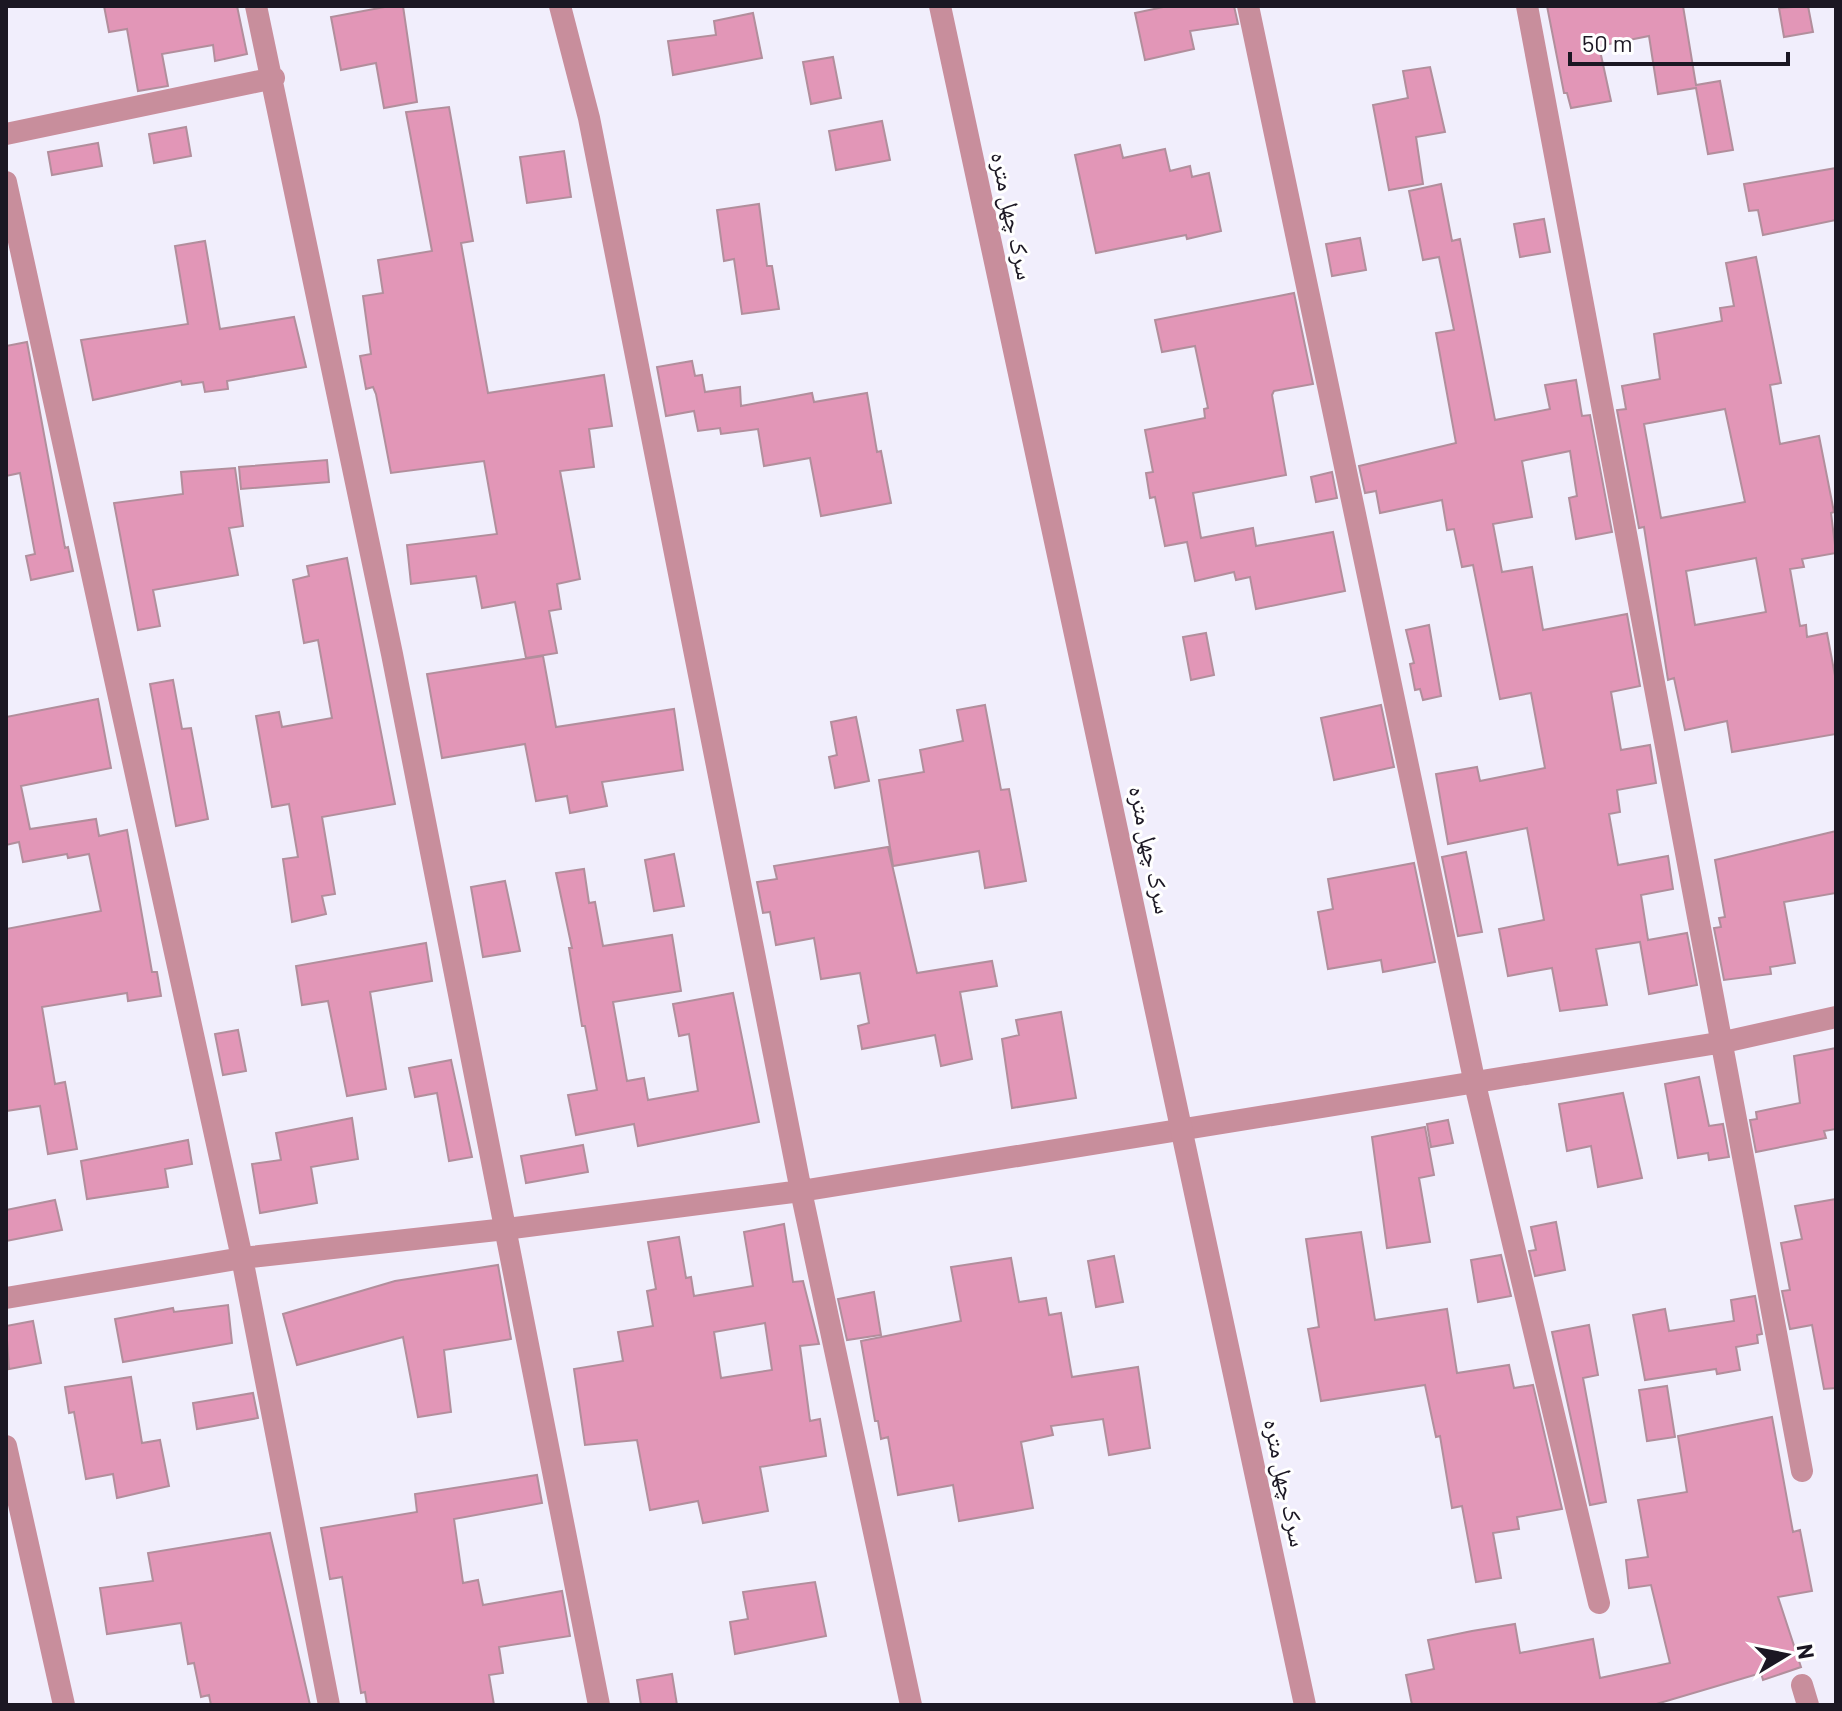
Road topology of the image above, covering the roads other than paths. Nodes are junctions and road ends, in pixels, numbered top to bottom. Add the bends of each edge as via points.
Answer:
1 (256, 6) edge
2 (560, 6) edge
3 (940, 6) edge
4 (1248, 6) edge
5 (1527, 6) edge
6 (274, 78) junction
7 (6, 134) edge
8 (6, 182) edge
9 (1836, 1017) edge
10 (1724, 1042) junction
11 (1475, 1084) junction
12 (1184, 1130) junction
13 (801, 1191) junction
14 (506, 1229) junction
15 (242, 1258) junction
16 (6, 1298) edge
17 (6, 1446) edge
18 (1802, 1471) dead end
19 (1599, 1603) dead end
20 (64, 1705) edge
21 (329, 1705) edge
22 (599, 1705) edge
23 (911, 1705) edge
24 (1305, 1705) edge

1 - 6 street
2 - 13 street via 589,118
3 - 12 street, سرک چهل متره
4 - 11 street
5 - 10 street
6 - 7 street
6 - 14 street
8 - 15 street
9 - 10 street
10 - 11 street
10 - 18 street
11 - 12 street
11 - 19 street
12 - 13 street
12 - 24 street, سرک چهل متره
13 - 14 street
13 - 23 street
14 - 15 street
14 - 22 street
15 - 16 street
15 - 21 street
17 - 20 street

